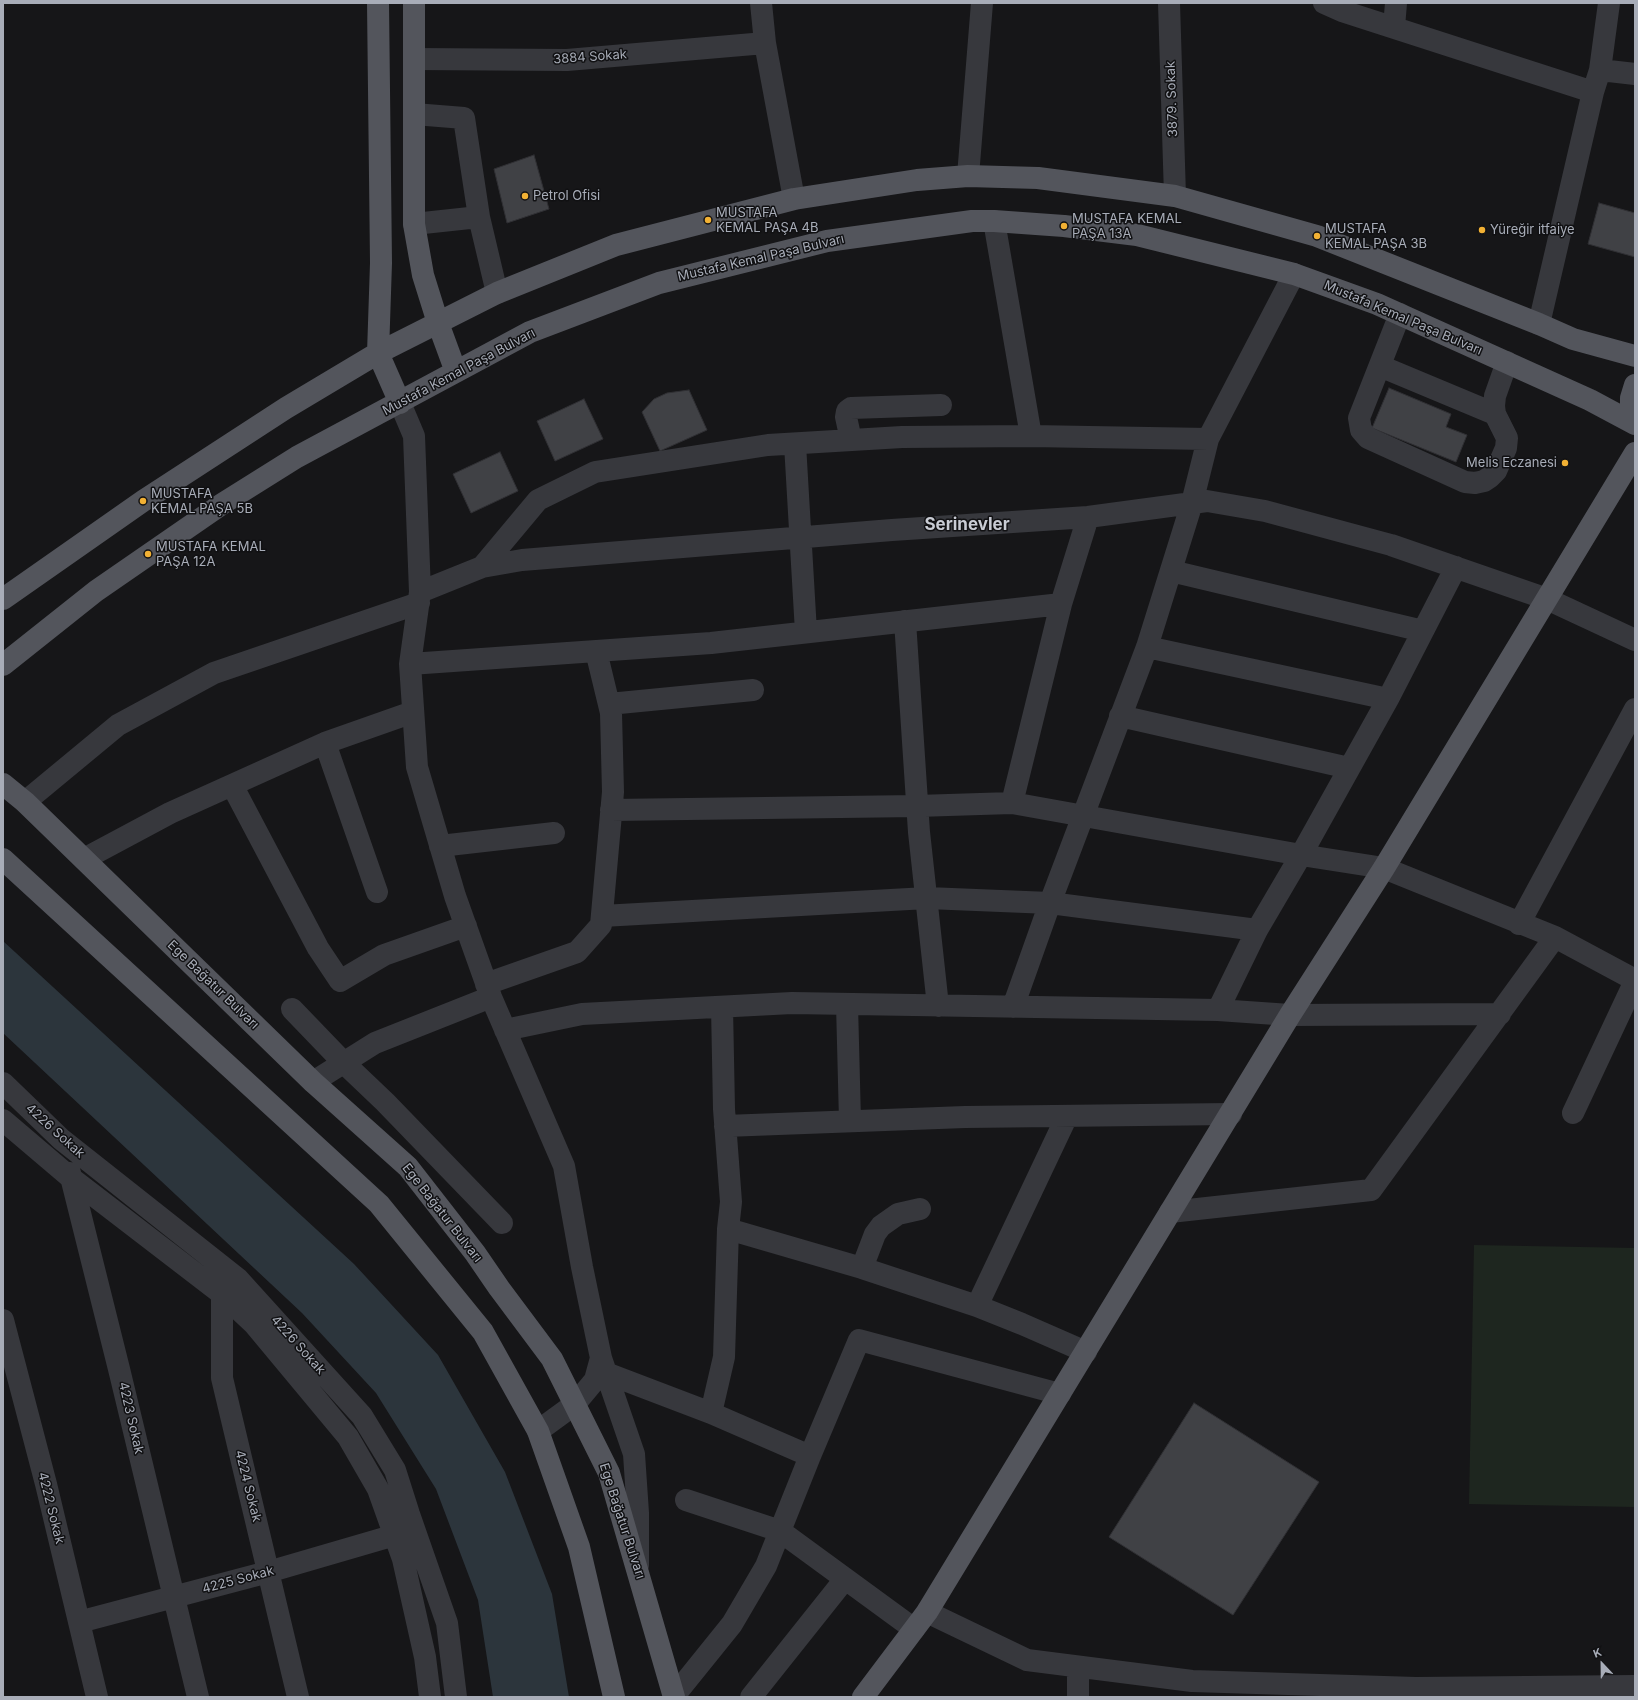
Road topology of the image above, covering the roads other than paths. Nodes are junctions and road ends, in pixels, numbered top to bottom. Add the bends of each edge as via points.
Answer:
1 (378, 3) edge
2 (414, 3) edge
3 (761, 3) edge
4 (982, 3) edge
5 (1169, 3) edge
6 (1324, 3) edge
7 (1396, 3) edge
8 (1609, 3) edge
9 (1394, 27) junction
10 (765, 43) junction
11 (414, 59) junction
12 (1600, 70) junction
13 (1635, 74) edge
14 (1593, 92) junction
15 (414, 114) junction
16 (968, 176) junction
17 (1175, 196) junction
18 (794, 199) junction
19 (479, 217) junction
20 (994, 221) junction
21 (414, 224) junction
22 (1294, 274) junction
23 (497, 294) junction
24 (1400, 314) junction
25 (438, 323) junction
26 (1539, 324) junction
27 (378, 353) junction
28 (1635, 356) edge
29 (1507, 362) junction
30 (1380, 366) junction
31 (456, 372) junction
32 (1635, 385) edge
33 (400, 403) junction
34 (941, 405) dead end
35 (1495, 414) junction
36 (1635, 422) edge
37 (1031, 436) junction
38 (1208, 439) junction
39 (851, 440) junction
40 (794, 444) junction
41 (1635, 453) edge
42 (1192, 503) junction
43 (1088, 517) junction
44 (800, 538) junction
45 (482, 567) junction
46 (1456, 567) junction
47 (1171, 571) junction
48 (420, 598) junction
49 (3, 599) edge
50 (1547, 599) junction
51 (1061, 604) junction
52 (905, 621) junction
53 (1423, 631) junction
54 (806, 632) junction
55 (1635, 640) edge
56 (1147, 647) junction
57 (596, 651) junction
58 (410, 664) junction
59 (3, 665) edge
60 (752, 690) dead end
61 (1388, 699) junction
62 (609, 704) junction
63 (1635, 709) edge
64 (413, 712) junction
65 (1120, 716) junction
66 (325, 743) junction
67 (1349, 768) junction
68 (3, 784) edge
69 (232, 785) junction
70 (24, 802) junction
71 (1012, 803) junction
72 (917, 806) junction
73 (611, 810) junction
74 (1084, 815) junction
75 (554, 833) dead end
76 (440, 846) junction
77 (1301, 855) junction
78 (3, 859) edge
79 (84, 859) junction
80 (1384, 868) junction
81 (378, 892) dead end
82 (927, 898) junction
83 (1050, 903) junction
84 (602, 916) junction
85 (1519, 924) junction
86 (466, 926) junction
87 (1257, 930) junction
88 (1555, 937) junction
89 (1635, 980) edge
90 (488, 991) junction
91 (847, 1004) junction
92 (938, 1006) junction
93 (1013, 1006) junction
94 (722, 1007) junction
95 (292, 1009) dead end
96 (1218, 1010) junction
97 (1500, 1014) junction
98 (1290, 1015) junction
99 (505, 1030) junction
100 (343, 1062) junction
101 (312, 1082) junction
102 (3, 1083) edge
103 (33, 1112) junction
104 (1573, 1113) dead end
105 (1231, 1114) junction
106 (1067, 1116) junction
107 (850, 1121) junction
108 (6, 1126) edge
109 (725, 1126) junction
110 (61, 1139) junction
111 (71, 1178) junction
112 (920, 1209) dead end
113 (1170, 1212) junction
114 (502, 1223) dead end
115 (728, 1229) junction
116 (862, 1268) junction
117 (238, 1279) junction
118 (222, 1294) junction
119 (977, 1306) junction
120 (3, 1320) edge
121 (1086, 1352) junction
122 (604, 1366) junction
123 (1060, 1394) junction
124 (575, 1404) junction
125 (711, 1413) junction
126 (538, 1431) junction
127 (810, 1456) junction
128 (686, 1500) dead end
129 (780, 1531) junction
130 (395, 1535) junction
131 (268, 1572) junction
132 (638, 1572) junction
133 (845, 1579) junction
134 (174, 1598) junction
135 (927, 1612) junction
136 (79, 1622) junction
137 (914, 1629) junction
138 (1078, 1667) junction
139 (1635, 1686) edge
140 (1416, 1693) edge
141 (674, 1696) edge
142 (97, 1697) edge
143 (198, 1697) edge
144 (298, 1697) edge
145 (430, 1697) edge
146 (456, 1697) edge
147 (614, 1697) edge
148 (751, 1697) edge
149 (863, 1697) edge
150 (1078, 1697) edge

1 - 27 main road via 381,263
2 - 11 main road
3 - 10 street
4 - 16 street
5 - 17 street, 3879. Sokak
6 - 9 street
7 - 9 street
8 - 12 street
9 - 14 street
10 - 11 street, 3884 Sokak via 567,60
10 - 18 street
11 - 15 main road
12 - 13 street
12 - 14 street
14 - 26 street
15 - 19 street via 464,118
15 - 21 main road
16 - 17 main road via 1038,178
16 - 18 main road via 917,180
17 - 26 main road via 1317,236
18 - 23 main road via 616,245
19 - 21 street
19 - 23 street
20 - 22 main road, Mustafa Kemal Paşa Bulvarı via 1137,235
20 - 31 main road, Mustafa Kemal Paşa Bulvarı via 972,221 827,241 659,283 530,332
20 - 37 street
21 - 25 main road via 423,274
22 - 24 main road, Mustafa Kemal Paşa Bulvarı
22 - 38 street
23 - 25 main road
24 - 29 main road, Mustafa Kemal Paşa Bulvarı
24 - 30 street
25 - 27 main road
25 - 31 main road
26 - 28 main road via 1573,339
27 - 33 main road
27 - 49 main road via 286,408 143,500
29 - 35 street via 1495,396
29 - 36 main road, Mustafa Kemal Paşa Bulvarı
30 - 35 street
30 - 35 street via 1360,418 1364,435 1465,482 1484,481 1496,471 1506,448 1507,438
31 - 33 main road, Mustafa Kemal Paşa Bulvarı
32 - 36 main road via 1631,398
33 - 48 street via 414,436
33 - 59 main road, Mustafa Kemal Paşa Bulvarı via 297,457 222,504 96,591
34 - 39 street via 851,408 847,411 846,417
37 - 38 street
37 - 39 street
38 - 42 street
39 - 40 street
40 - 44 street
40 - 45 street via 768,445 594,472 538,500
41 - 50 main road
42 - 43 street
42 - 46 street via 1207,501 1265,510 1391,545
42 - 47 street
43 - 44 street
43 - 51 street
44 - 45 street via 522,560
44 - 54 street
45 - 48 street
46 - 50 street
46 - 53 street
47 - 53 street
47 - 56 street
48 - 58 street
48 - 70 street via 214,673 118,725
50 - 55 street
50 - 80 main road
51 - 52 street
51 - 71 street
52 - 54 street
52 - 72 street
53 - 61 street
54 - 57 street via 711,643
56 - 61 street
56 - 65 street
57 - 58 street
57 - 62 street
58 - 64 street
60 - 62 street
61 - 67 street
62 - 73 street via 613,784
63 - 85 street
64 - 66 street
64 - 76 street via 417,766
65 - 67 street
65 - 74 street
66 - 69 street
66 - 81 street
67 - 77 street
68 - 70 main road, Ege Bağatur Bulvarı
69 - 79 street via 170,813
69 - 86 street via 318,948 340,981 384,955
70 - 79 main road, Ege Bağatur Bulvarı
71 - 72 street
71 - 74 street
72 - 73 street
72 - 82 street
73 - 84 street
74 - 77 street
74 - 83 street
75 - 76 street
76 - 86 street
77 - 80 street
77 - 87 street
78 - 126 main road via 379,1204 483,1332
79 - 101 main road, Ege Bağatur Bulvarı
80 - 85 street
80 - 98 main road
82 - 83 street
82 - 84 street
82 - 92 street
83 - 87 street
83 - 93 street
84 - 90 street via 601,926 577,952
85 - 88 street
86 - 90 street
87 - 96 street
88 - 89 street
88 - 97 street
89 - 104 street
90 - 99 street
90 - 100 street via 375,1043
91 - 92 street
91 - 94 street via 792,1003
91 - 107 street
92 - 93 street
93 - 96 street
94 - 99 street via 582,1014
94 - 109 street
95 - 100 street
96 - 98 street
97 - 98 street
97 - 113 street via 1371,1190
98 - 105 main road
99 - 122 street via 564,1166 582,1267
100 - 101 street
100 - 114 street
101 - 124 main road, Ege Bağatur Bulvarı via 408,1167 552,1359
102 - 103 street, 4226 Sokak
103 - 108 street
103 - 110 street, 4226 Sokak
105 - 106 street
105 - 113 main road
106 - 107 street
106 - 119 street
107 - 109 street
108 - 111 street
109 - 115 street via 731,1202
110 - 111 street, 4223 Sokak
110 - 117 street, 4226 Sokak
111 - 118 street
111 - 134 street, 4223 Sokak
112 - 116 street via 898,1214 881,1226 875,1234
113 - 121 main road
115 - 116 street
115 - 125 street via 724,1357
116 - 119 street
117 - 118 street
117 - 146 street, 4226 Sokak via 362,1416 396,1470 447,1623
118 - 130 street via 254,1324 348,1437 378,1489
118 - 131 street, 4224 Sokak via 222,1378
119 - 121 street
120 - 136 street, 4222 Sokak
121 - 123 main road
122 - 124 street
122 - 125 street
122 - 132 street via 634,1454
123 - 127 street via 859,1340
123 - 135 main road
124 - 126 street
124 - 132 main road, Ege Bağatur Bulvarı via 609,1473
125 - 127 street
126 - 147 main road via 579,1547
127 - 129 street
128 - 129 street
129 - 133 street
129 - 141 street via 766,1566 732,1624
130 - 131 street, 4225 Sokak
130 - 145 street via 403,1559 425,1657
131 - 134 street, 4225 Sokak
131 - 144 street, 4224 Sokak
132 - 141 main road, Ege Bağatur Bulvarı
133 - 137 street
133 - 148 street
134 - 136 street, 4225 Sokak
134 - 143 street, 4223 Sokak
135 - 137 main road
135 - 138 street via 1027,1660
136 - 142 street, 4222 Sokak
137 - 149 main road
138 - 140 street via 1192,1681
138 - 150 street
139 - 140 street

